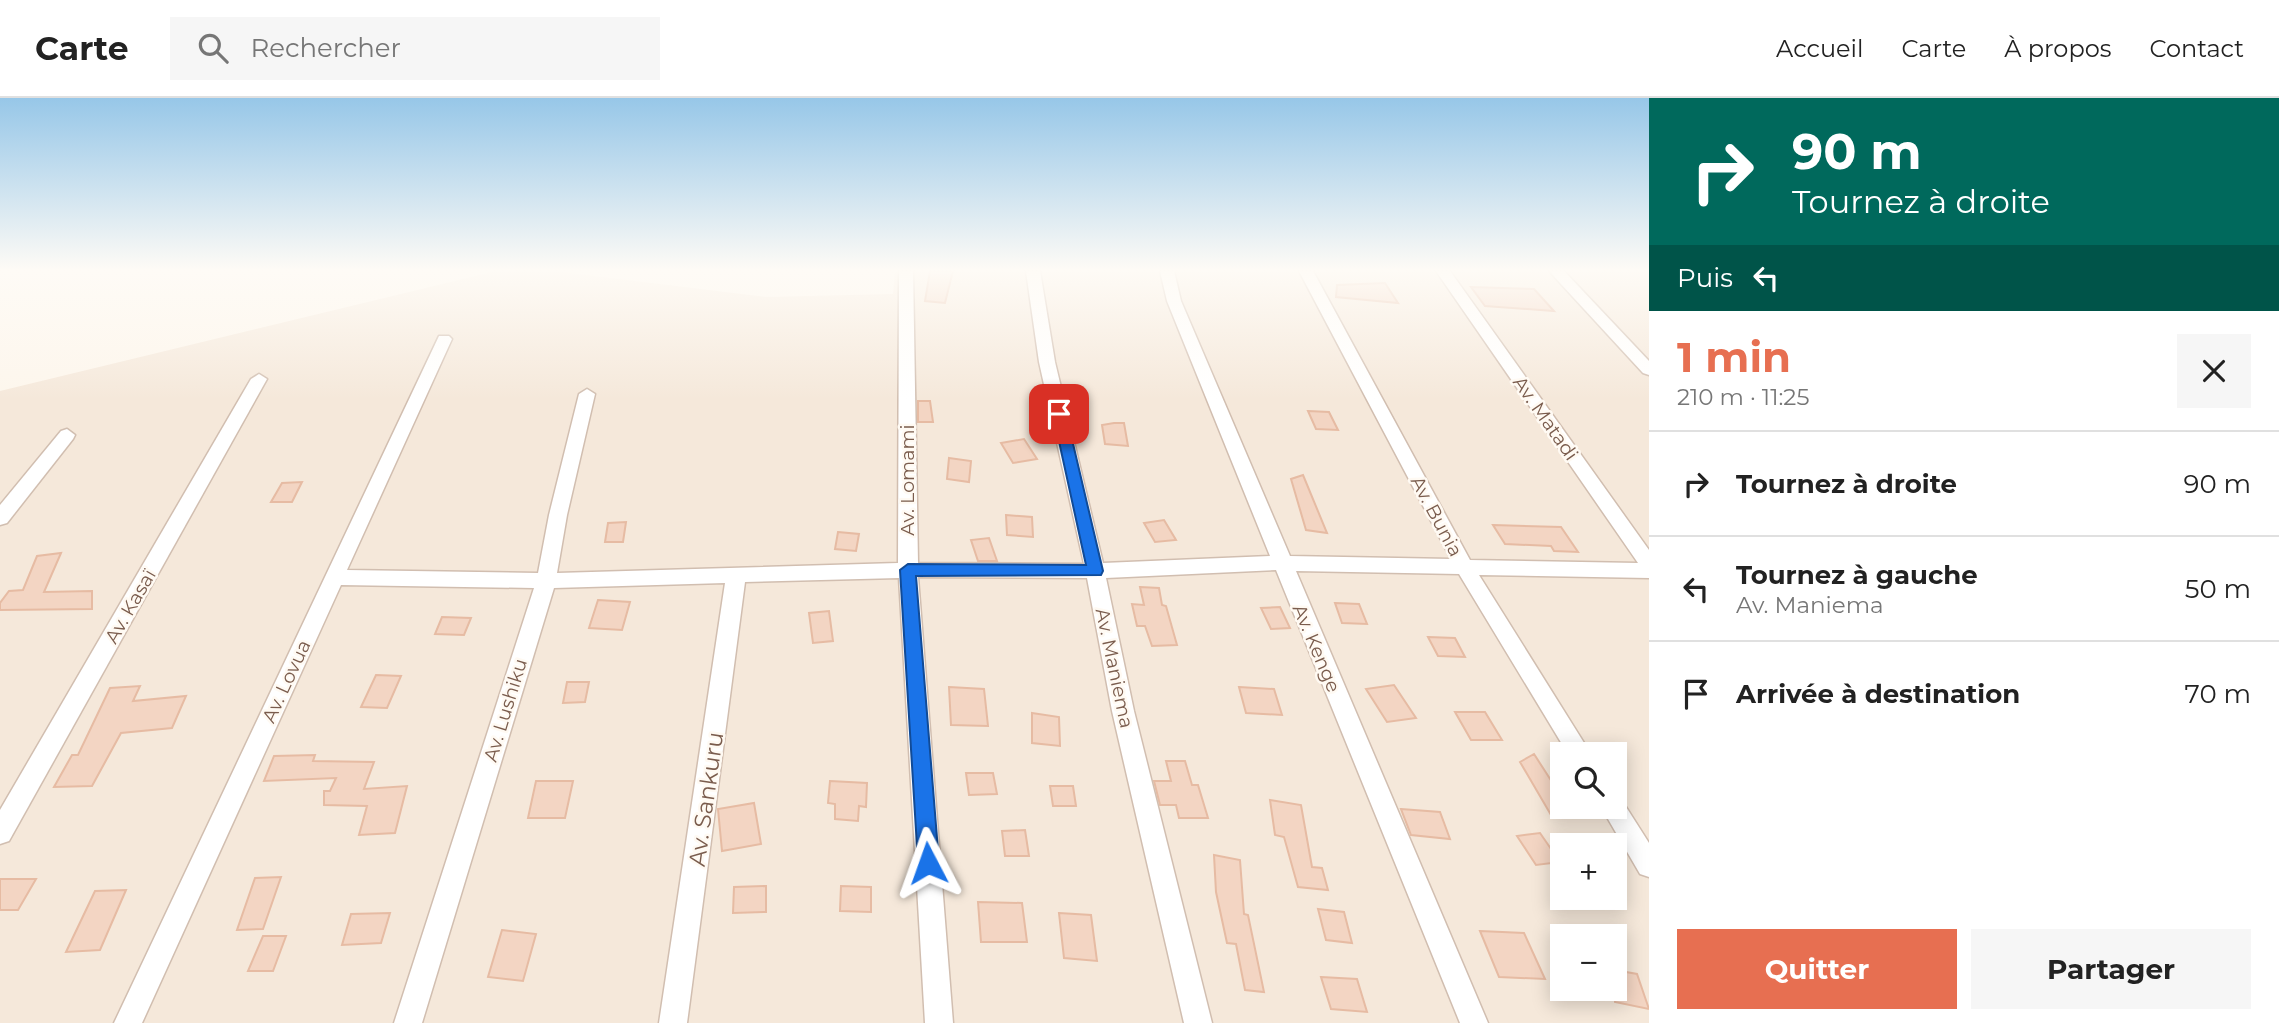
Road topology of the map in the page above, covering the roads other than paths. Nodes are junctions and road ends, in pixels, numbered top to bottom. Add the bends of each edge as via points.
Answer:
1 (906, 314) edge
2 (1040, 314) edge
3 (1179, 314) edge
4 (1329, 314) edge
5 (1473, 314) edge
6 (1597, 314) edge
7 (444, 339) dead end
8 (1649, 370) edge
9 (259, 379) dead end
10 (587, 394) dead end
11 (67, 435) dead end
12 (0, 518) edge
13 (1281, 563) junction
14 (1649, 565) edge
15 (1464, 566) junction
16 (908, 570) junction
17 (1095, 571) junction
18 (1649, 571) edge
19 (736, 574) junction
20 (333, 577) junction
21 (546, 581) junction
22 (1573, 742) edge
23 (1620, 819) edge
24 (0, 833) edge
25 (1649, 865) edge
26 (128, 1023) edge
27 (408, 1023) edge
28 (673, 1023) edge
29 (939, 1023) edge
30 (1198, 1023) edge
31 (1474, 1023) edge

1 - 16 street, Av. Lomami
2 - 17 street, Av. Maniema
3 - 13 street, Av. Kenge
4 - 15 street, Av. Bunia
5 - 14 street, Av. Matadi
6 - 8 street
7 - 20 street, Av. Lovua
9 - 24 street, Av. Kasaï
10 - 21 street, Av. Lushiku
11 - 12 street
13 - 15 street
13 - 17 street
13 - 31 street, Av. Kenge
15 - 18 street
15 - 22 street, Av. Bunia
16 - 17 street
16 - 19 street
16 - 29 street, Av. Lomami
17 - 30 street, Av. Maniema via 1123,711
19 - 21 street
19 - 28 street, Av. Sankuru
20 - 21 street
20 - 26 street, Av. Lovua
21 - 27 street, Av. Lushiku
23 - 25 street

